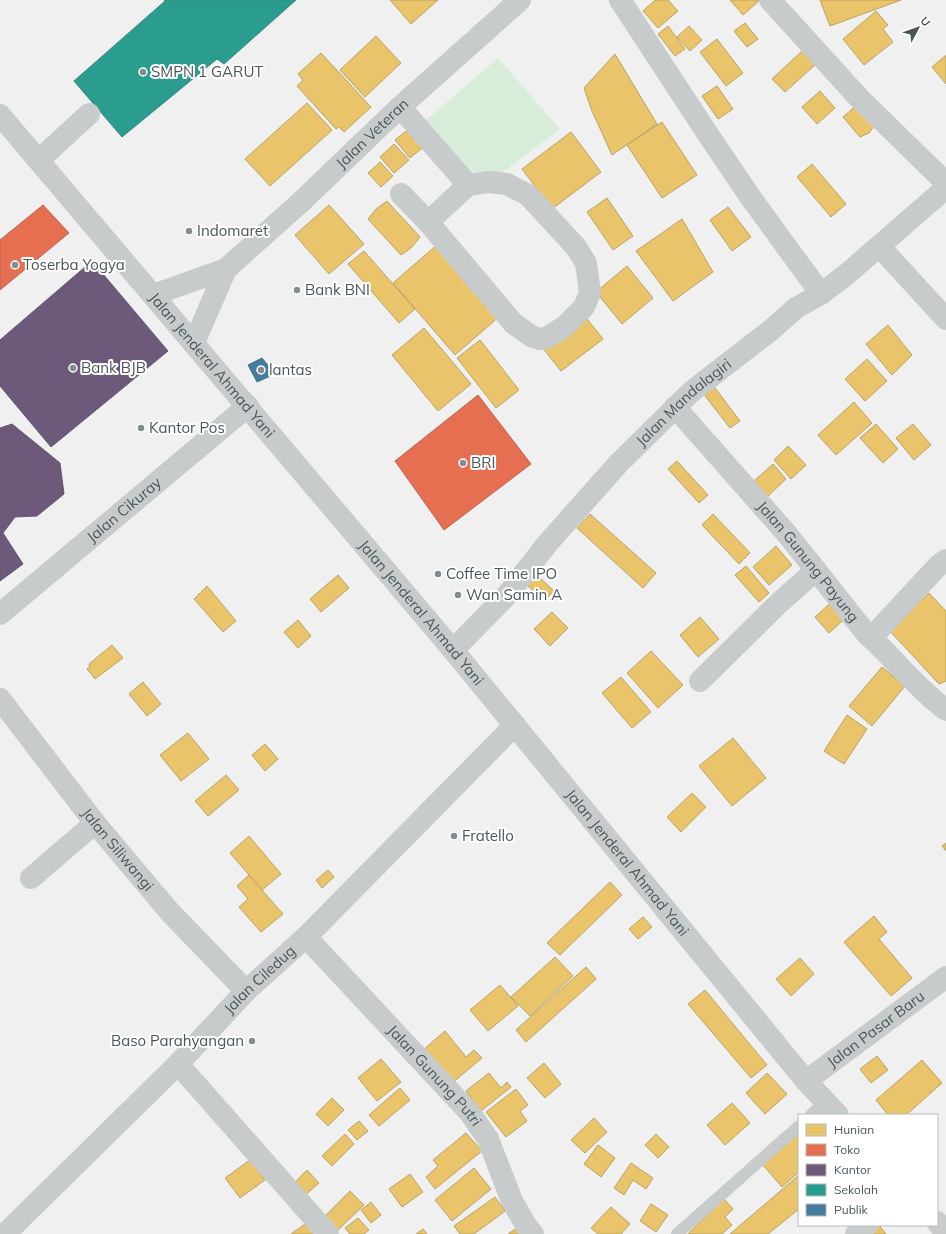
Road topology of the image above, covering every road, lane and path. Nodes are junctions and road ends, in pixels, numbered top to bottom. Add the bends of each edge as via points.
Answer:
1 (520, 0) edge
2 (620, 0) edge
3 (770, 0) edge
4 (400, 107) junction
5 (88, 114) dead end
6 (0, 115) edge
7 (38, 160) junction
8 (946, 183) edge
9 (468, 186) junction
10 (946, 188) edge
11 (401, 194) dead end
12 (428, 222) junction
13 (880, 246) junction
14 (226, 270) junction
15 (821, 294) junction
16 (154, 295) junction
17 (946, 319) edge
18 (194, 343) junction
19 (248, 406) junction
20 (675, 407) junction
21 (946, 560) edge
22 (816, 570) junction
23 (0, 614) edge
24 (871, 638) junction
25 (453, 650) junction
26 (700, 681) dead end
27 (0, 699) edge
28 (946, 710) edge
29 (515, 725) junction
30 (95, 823) junction
31 (31, 878) dead end
32 (306, 937) junction
33 (946, 977) edge
34 (246, 991) junction
35 (178, 1064) junction
36 (806, 1081) junction
37 (825, 1111) edge
38 (798, 1127) edge
39 (938, 1223) edge
40 (866, 1226) edge
41 (946, 1233) edge
42 (5, 1234) edge
43 (328, 1234) edge
44 (533, 1234) edge
45 (677, 1234) edge
46 (856, 1234) edge

1 - 4 street, Jalan Veteran
2 - 15 street via 751,198
3 - 8 street via 859,98
4 - 9 street
4 - 14 street, Jalan Veteran via 308,196
5 - 7 street
6 - 7 main road, Jalan Jenderal Ahmad Yani
7 - 16 main road, Jalan Jenderal Ahmad Yani
9 - 12 street
9 - 12 street via 489,182 507,184 528,195 576,247 586,263 590,293 584,306 564,327 540,339 531,336 513,323
10 - 13 street, Jalan Mandalagiri
11 - 12 street
13 - 15 street, Jalan Mandalagiri
13 - 17 street
14 - 16 street, Jalan Veteran
14 - 18 street, Jalan Veteran
15 - 20 street, Jalan Mandalagiri via 796,308
16 - 18 main road, Jalan Jenderal Ahmad Yani
18 - 19 main road, Jalan Jenderal Ahmad Yani
19 - 23 street, Jalan Cikuray
19 - 25 main road, Jalan Jenderal Ahmad Yani
20 - 22 street, Jalan Gunung Payung
20 - 25 street, Jalan Mandalagiri via 618,464 547,544 508,594
21 - 24 street
22 - 24 street, Jalan Gunung Payung
22 - 26 street
24 - 28 street, Jalan Gunung Payung
25 - 29 main road, Jalan Jenderal Ahmad Yani
27 - 30 street, Jalan Siliwangi
29 - 32 street, Jalan Ciledug
29 - 36 main road, Jalan Jenderal Ahmad Yani
30 - 31 street
30 - 34 street, Jalan Siliwangi via 169,911
32 - 34 street, Jalan Ciledug
32 - 44 street, Jalan Gunung Putri via 470,1113 488,1139 512,1201
33 - 36 street, Jalan Pasar Baru
34 - 35 street, Jalan Ciledug
35 - 42 street, Jalan Ciledug
35 - 43 street
36 - 37 main road, Jalan Jenderal Ahmad Yani
38 - 45 lane
39 - 41 main road
40 - 46 street

